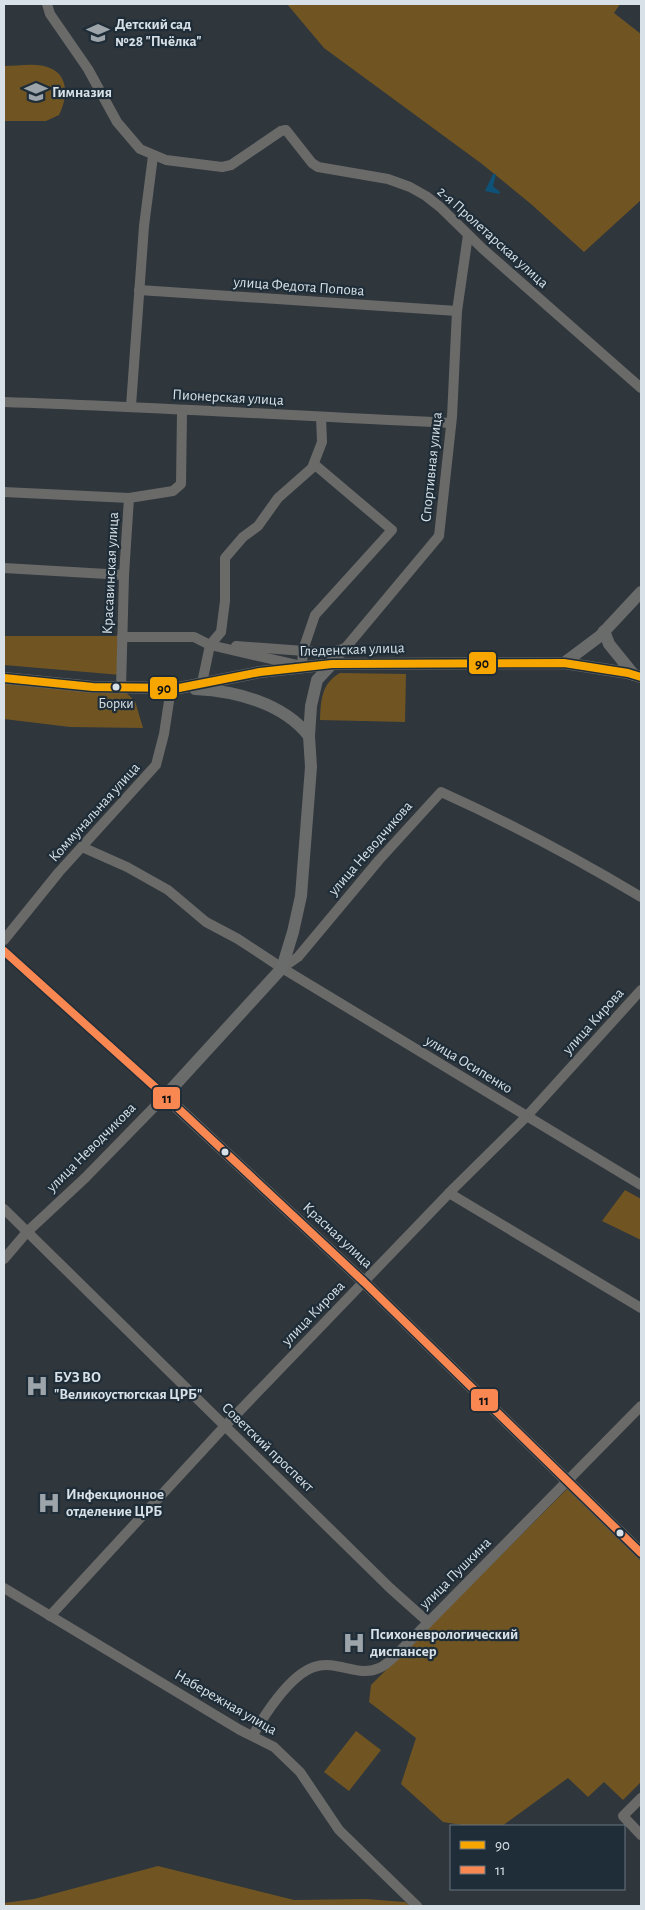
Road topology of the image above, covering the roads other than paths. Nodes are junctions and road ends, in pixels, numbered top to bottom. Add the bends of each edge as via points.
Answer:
1 (47, 4) edge
2 (153, 156) junction
3 (468, 235) junction
4 (138, 290) junction
5 (457, 311) junction
6 (641, 388) edge
7 (4, 402) edge
8 (131, 406) junction
9 (182, 411) junction
10 (321, 416) junction
11 (451, 423) junction
12 (314, 464) junction
13 (4, 492) edge
14 (129, 498) junction
15 (4, 568) edge
16 (124, 575) junction
17 (641, 592) edge
18 (604, 631) junction
19 (122, 637) junction
20 (210, 645) junction
21 (347, 647) junction
22 (303, 650) junction
23 (564, 663) junction
24 (332, 664) junction
25 (302, 666) junction
26 (638, 676) edge
27 (4, 678) edge
28 (202, 683) junction
29 (121, 688) junction
30 (175, 688) junction
31 (309, 736) junction
32 (82, 847) junction
33 (641, 897) edge
34 (4, 940) edge
35 (4, 951) edge
36 (282, 968) junction
37 (641, 990) edge
38 (165, 1096) junction
39 (526, 1116) junction
40 (641, 1185) edge
41 (449, 1193) junction
42 (4, 1209) edge
43 (27, 1232) junction
44 (4, 1259) edge
45 (364, 1282) junction
46 (641, 1308) edge
47 (641, 1406) edge
48 (225, 1426) junction
49 (567, 1481) junction
50 (641, 1553) edge
51 (4, 1588) edge
52 (50, 1616) junction
53 (428, 1622) junction
54 (253, 1735) junction
55 (641, 1798) edge
56 (641, 1835) edge
57 (417, 1906) edge

1 - 2 street, 2-я Пролетарская улица via 50,14 88,68 117,122 140,149
2 - 3 street, 2-я Пролетарская улица via 213,166 231,165 286,130 318,167 410,187 440,207
2 - 4 street via 148,176
3 - 5 street, Спортивная улица
3 - 6 street, 2-я Пролетарская улица
4 - 5 street, улица Федота Попова
4 - 8 street
5 - 11 street, Спортивная улица
7 - 8 street, Пионерская улица
8 - 9 street, Пионерская улица
9 - 10 street, Пионерская улица
9 - 14 street, Красавинская улица via 181,484 173,491
10 - 11 street, Пионерская улица
10 - 12 street via 322,442
11 - 21 street, Спортивная улица via 439,536
12 - 20 street via 278,498 258,526 243,536 225,558 221,632
12 - 22 street via 392,530 315,616
13 - 14 street
14 - 16 street, Красавинская улица
15 - 16 street
16 - 19 street, Красавинская улица
17 - 18 main road
18 - 23 main road
18 - 26 main road via 609,644
19 - 20 street via 194,638
19 - 29 street, Красавинская улица
20 - 22 street
20 - 25 street
20 - 28 street
21 - 22 street via 331,652
21 - 24 street, Спортивная улица
22 - 25 street
23 - 24 main road, Гледенская улица
23 - 26 main road, Гледенская улица
24 - 25 main road, Гледенская улица
24 - 31 main road, улица Неводчикова via 320,676 313,690
25 - 28 main road, Гледенская улица
27 - 29 main road, Гледенская улица via 56,685
28 - 30 main road, Гледенская улица
29 - 30 main road, Гледенская улица
30 - 31 main road via 221,692 252,700 292,719
30 - 32 street, Коммунальная улица via 156,765
31 - 36 main road, улица Неводчикова via 311,767 301,896
32 - 34 street, Коммунальная улица
32 - 36 street, улица Осипенко via 168,890 206,922
33 - 36 street, улица Неводчикова via 508,822 440,792 298,957
35 - 38 street, Красная улица
36 - 38 main road, улица Неводчикова
36 - 39 street, улица Осипенко
37 - 39 street, улица Кирова
38 - 43 street, улица Неводчикова
38 - 45 main road, Красная улица
39 - 40 street, улица Осипенко
39 - 41 street, улица Кирова
41 - 45 street, улица Кирова
41 - 46 street
42 - 43 street, Советский проспект
43 - 44 street, улица Неводчикова
43 - 48 street, Советский проспект
45 - 48 street, улица Кирова
45 - 49 main road, Красная улица
47 - 49 street, улица Пушкина
48 - 52 street, улица Кирова
48 - 53 street, Советский проспект
49 - 50 main road, Красная улица
49 - 53 street, улица Пушкина
51 - 52 street, Набережная улица
52 - 54 street, Набережная улица
53 - 54 street, улица Пушкина via 379,1668 365,1672 345,1666 314,1667 270,1705
54 - 57 street, Набережная улица via 274,1747 300,1772 339,1830
55 - 56 street via 623,1816

